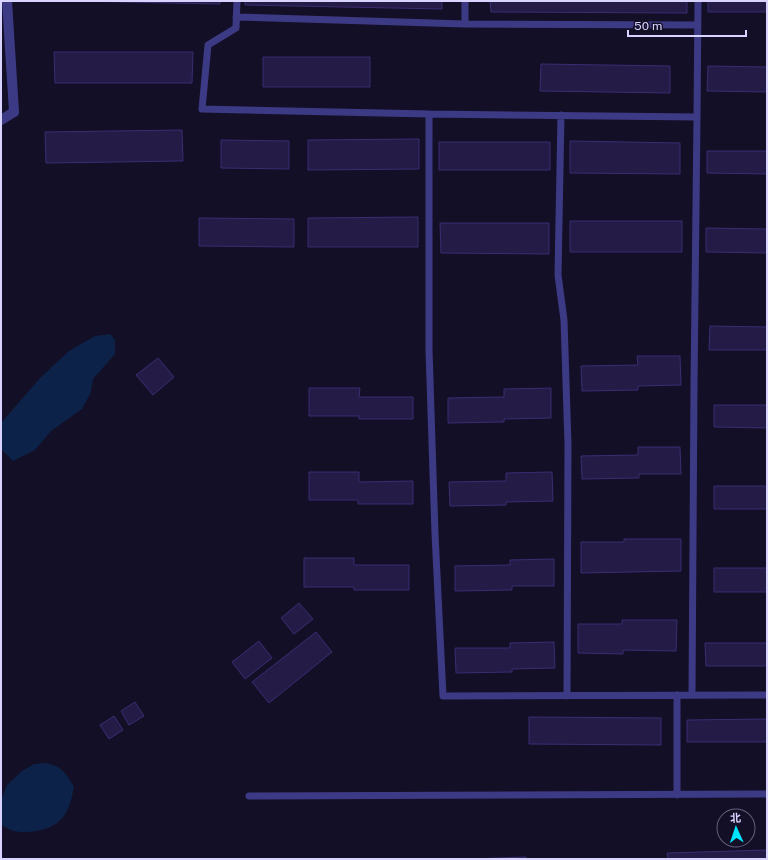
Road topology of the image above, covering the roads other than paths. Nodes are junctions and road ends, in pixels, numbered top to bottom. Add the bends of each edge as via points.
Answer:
1 (7, 1) edge
2 (237, 1) edge
3 (465, 1) edge
4 (698, 1) edge
5 (236, 17) junction
6 (465, 24) junction
7 (698, 25) junction
8 (429, 114) junction
9 (560, 115) junction
10 (697, 117) junction
11 (1, 120) edge
12 (677, 695) junction
13 (692, 695) junction
14 (767, 695) edge
15 (567, 696) junction
16 (767, 794) edge
17 (677, 795) junction
18 (249, 796) dead end

1 - 11 street via 14,112
2 - 5 lane
3 - 6 lane
4 - 7 lane
5 - 6 lane
5 - 8 lane via 236,28 208,45 202,109
6 - 7 lane
7 - 10 lane
8 - 9 lane
8 - 15 lane via 429,350 443,696
9 - 10 lane
9 - 15 lane via 558,275 564,320 568,445
10 - 13 lane
12 - 13 lane
12 - 15 lane
12 - 17 lane
13 - 14 lane
16 - 17 lane
17 - 18 lane

